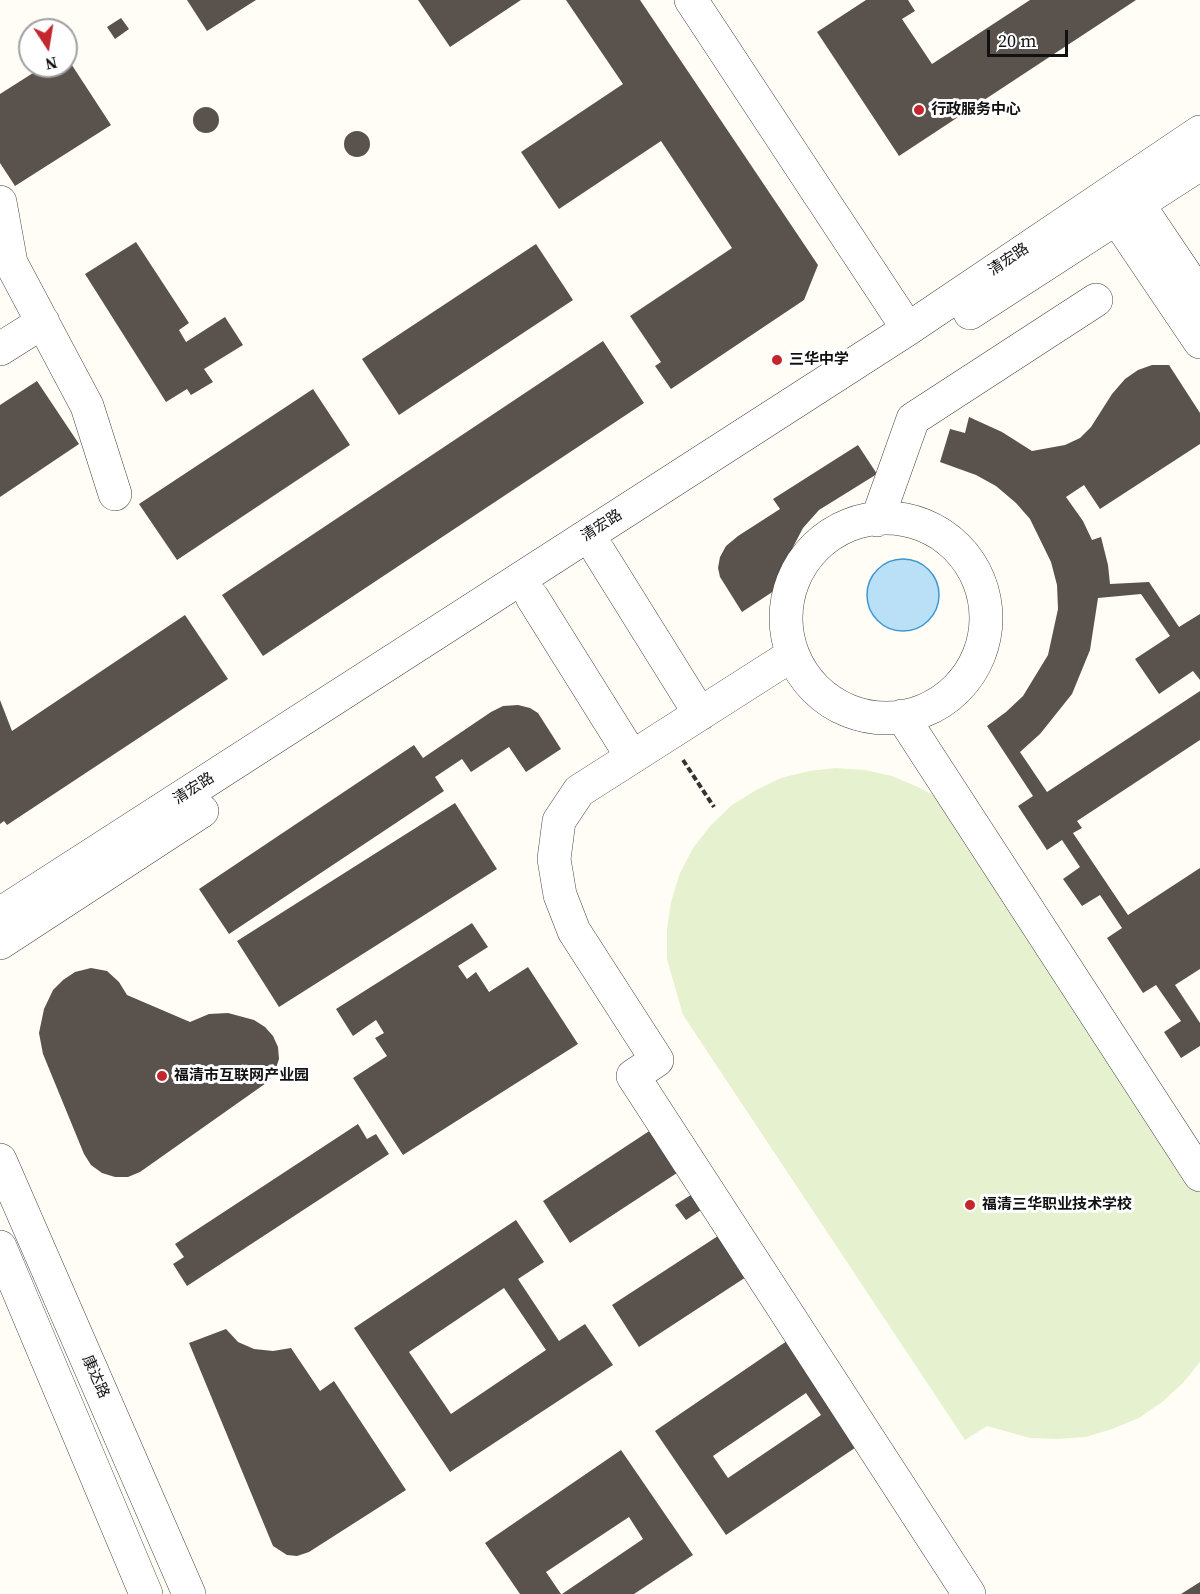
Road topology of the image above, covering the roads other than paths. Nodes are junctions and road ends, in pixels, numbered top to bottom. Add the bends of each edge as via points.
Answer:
1 (691, 0) edge
2 (1200, 132) edge
3 (1200, 164) edge
4 (0, 202) edge
5 (1128, 212) junction
6 (6, 266) edge
7 (1200, 296) edge
8 (1096, 300) dead end
9 (43, 322) junction
10 (908, 329) junction
11 (1200, 342) edge
12 (0, 348) edge
13 (115, 494) dead end
14 (877, 520) junction
15 (598, 552) junction
16 (532, 597) junction
17 (792, 655) junction
18 (700, 714) junction
19 (902, 716) junction
20 (632, 757) junction
21 (0, 914) edge
22 (0, 943) edge
23 (0, 1160) edge
24 (1200, 1175) edge
25 (0, 1247) edge
26 (146, 1594) edge
27 (189, 1594) edge
28 (969, 1594) edge

1 - 10 street
2 - 10 street, 清宏路
3 - 5 street, 清宏路
4 - 6 street
5 - 7 street
5 - 11 street
5 - 15 street, 清宏路
6 - 9 street
8 - 14 street via 913,419
9 - 12 street
9 - 13 street via 87,406
10 - 21 street, 清宏路
14 - 17 street via 854,523 825,538 803,562 789,591 786,623
14 - 19 street via 921,524 950,541 972,566 985,598 986,632 976,664 956,691 927,710
15 - 16 street, 清宏路
15 - 18 street
16 - 20 street
16 - 22 street, 清宏路
17 - 18 street
17 - 19 street via 809,683 833,704 864,716
18 - 20 street
19 - 24 street
20 - 28 street via 579,791 559,821 554,859 560,895 574,931 657,1060 633,1076
23 - 27 street, 康达路
25 - 26 street

